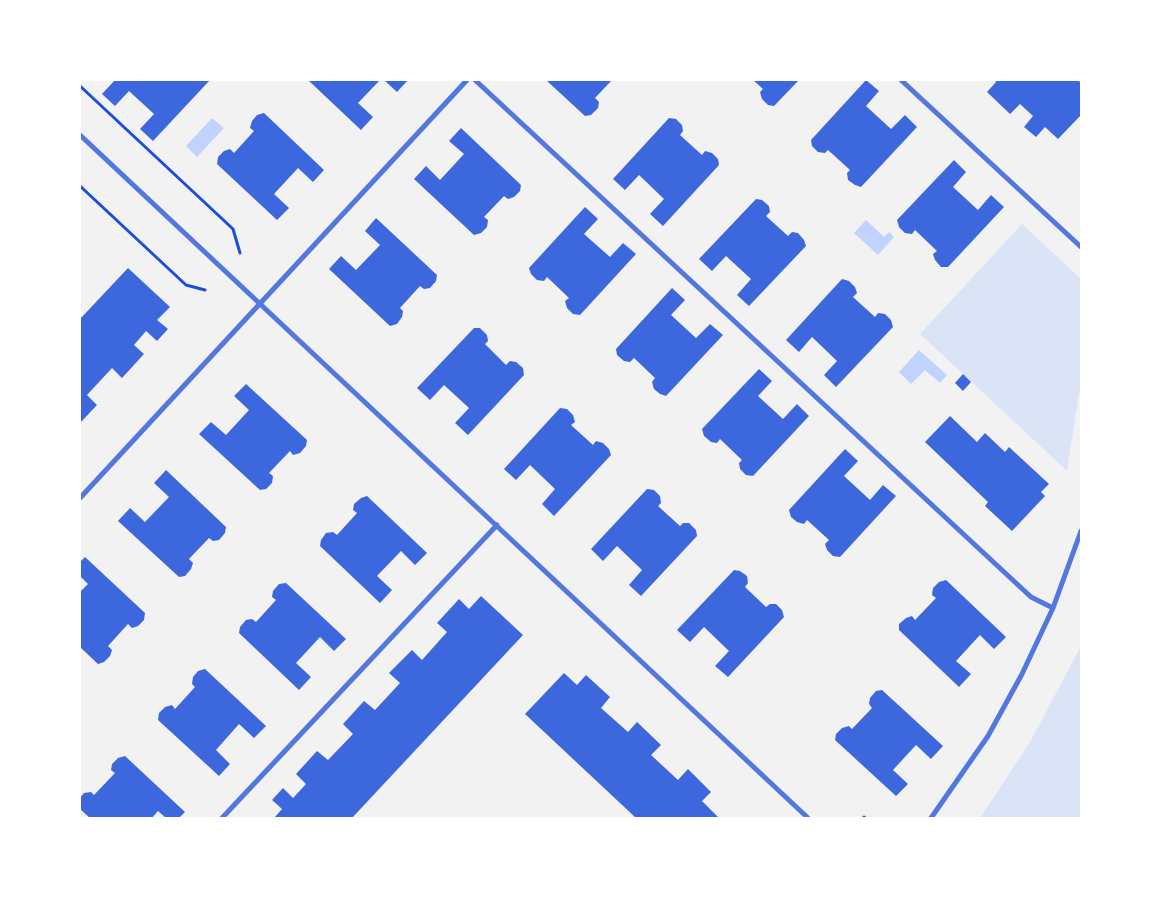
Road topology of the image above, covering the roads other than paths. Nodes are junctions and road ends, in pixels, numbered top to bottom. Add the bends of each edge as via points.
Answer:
1 (467, 80) edge
2 (475, 80) edge
3 (901, 80) edge
4 (80, 136) edge
5 (1081, 247) edge
6 (260, 302) junction
7 (80, 498) edge
8 (497, 525) junction
9 (1081, 531) edge
10 (1053, 608) junction
11 (222, 818) edge
12 (808, 818) edge
13 (931, 818) edge

1 - 6 street
2 - 10 street via 1031,597
3 - 5 street
4 - 6 street
6 - 7 street
6 - 8 street
8 - 11 street
8 - 12 street
9 - 10 street
10 - 13 street via 988,736

